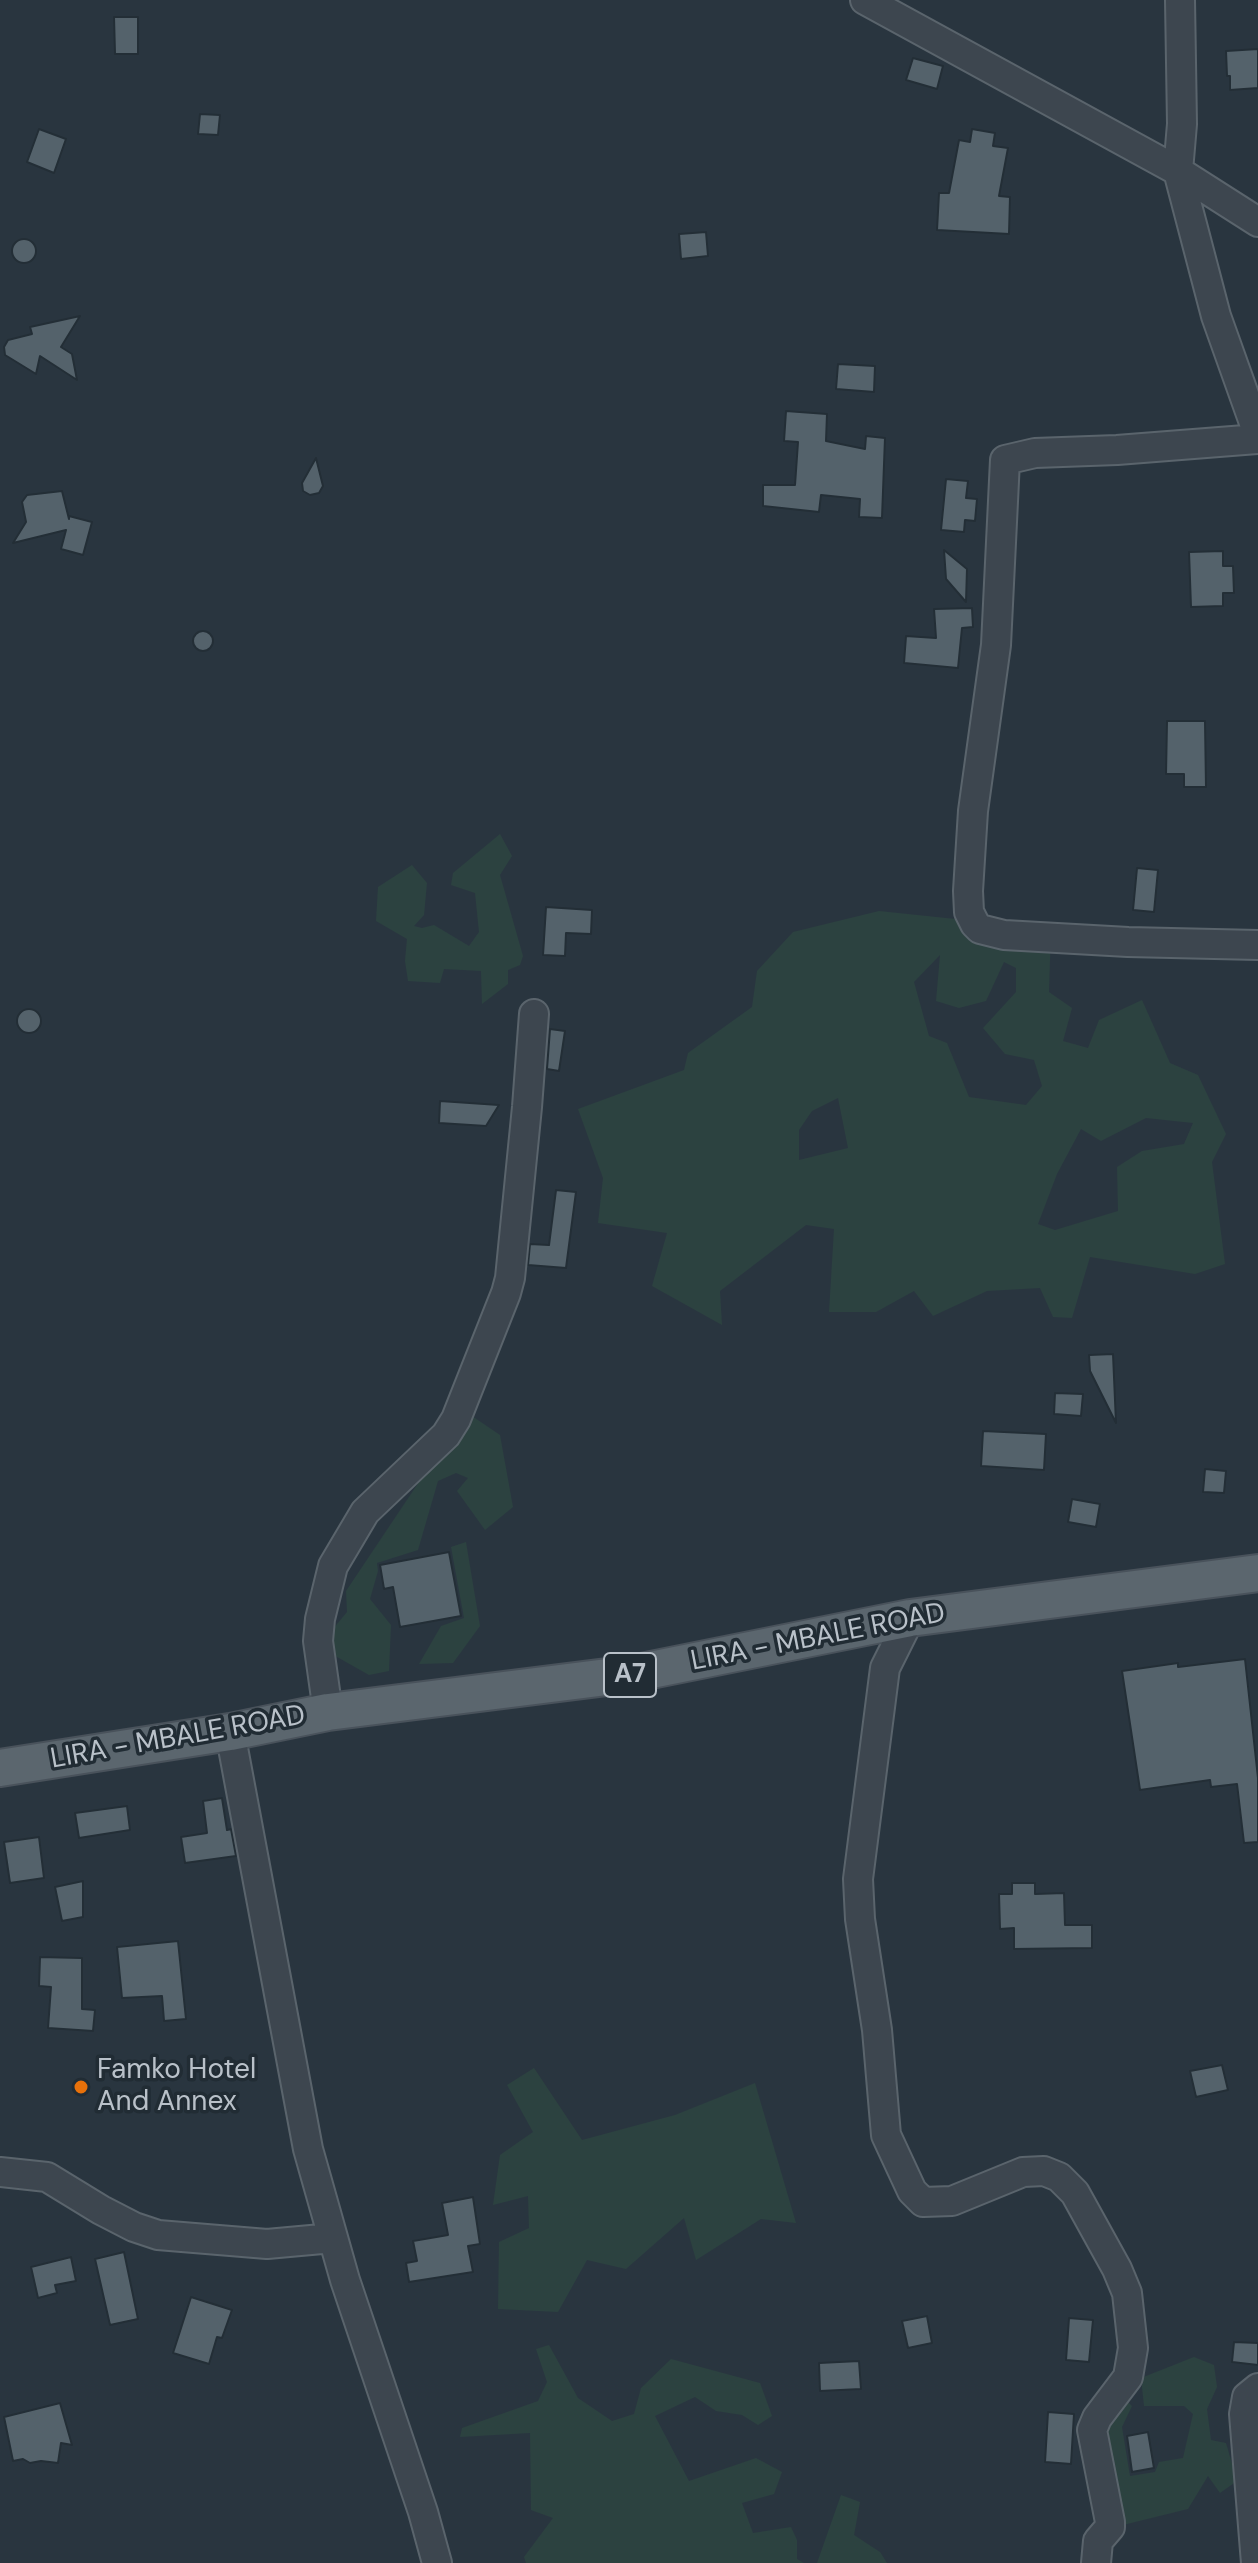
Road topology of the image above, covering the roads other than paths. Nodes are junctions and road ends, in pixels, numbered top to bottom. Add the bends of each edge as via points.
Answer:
1 (865, 0) edge
2 (1180, 0) edge
3 (1178, 171) junction
4 (1258, 222) edge
5 (1258, 436) edge
6 (1258, 945) edge
7 (534, 1014) dead end
8 (1258, 1573) edge
9 (910, 1618) junction
10 (328, 1712) junction
11 (230, 1732) junction
12 (0, 1768) edge
13 (0, 2172) edge
14 (333, 2238) junction
15 (1258, 2388) edge
16 (437, 2563) edge
17 (1096, 2563) edge
18 (1256, 2563) edge

1 - 3 street
2 - 3 street
3 - 4 street
3 - 5 street via 1216,316
5 - 6 street via 1035,453 1005,460 996,645 973,811 968,891 975,924 1004,935
7 - 10 street via 506,1293 446,1435 365,1512 333,1566 318,1641
8 - 9 main road, LIRA - MBALE ROAD / A7
9 - 10 main road, LIRA - MBALE ROAD / A7 via 631,1674
9 - 17 street via 885,1668 858,1879 886,2135 912,2191 923,2202 952,2201 1023,2172 1059,2177 1075,2193 1117,2269 1127,2293 1133,2348 1128,2377 1092,2430 1110,2522 1097,2544
10 - 11 main road, LIRA - MBALE ROAD / A7
11 - 12 main road, LIRA - MBALE ROAD / A7
11 - 14 street via 308,2149
13 - 14 street via 47,2177 101,2210 158,2235 267,2244
14 - 16 street
15 - 18 street via 1247,2397 1244,2414

